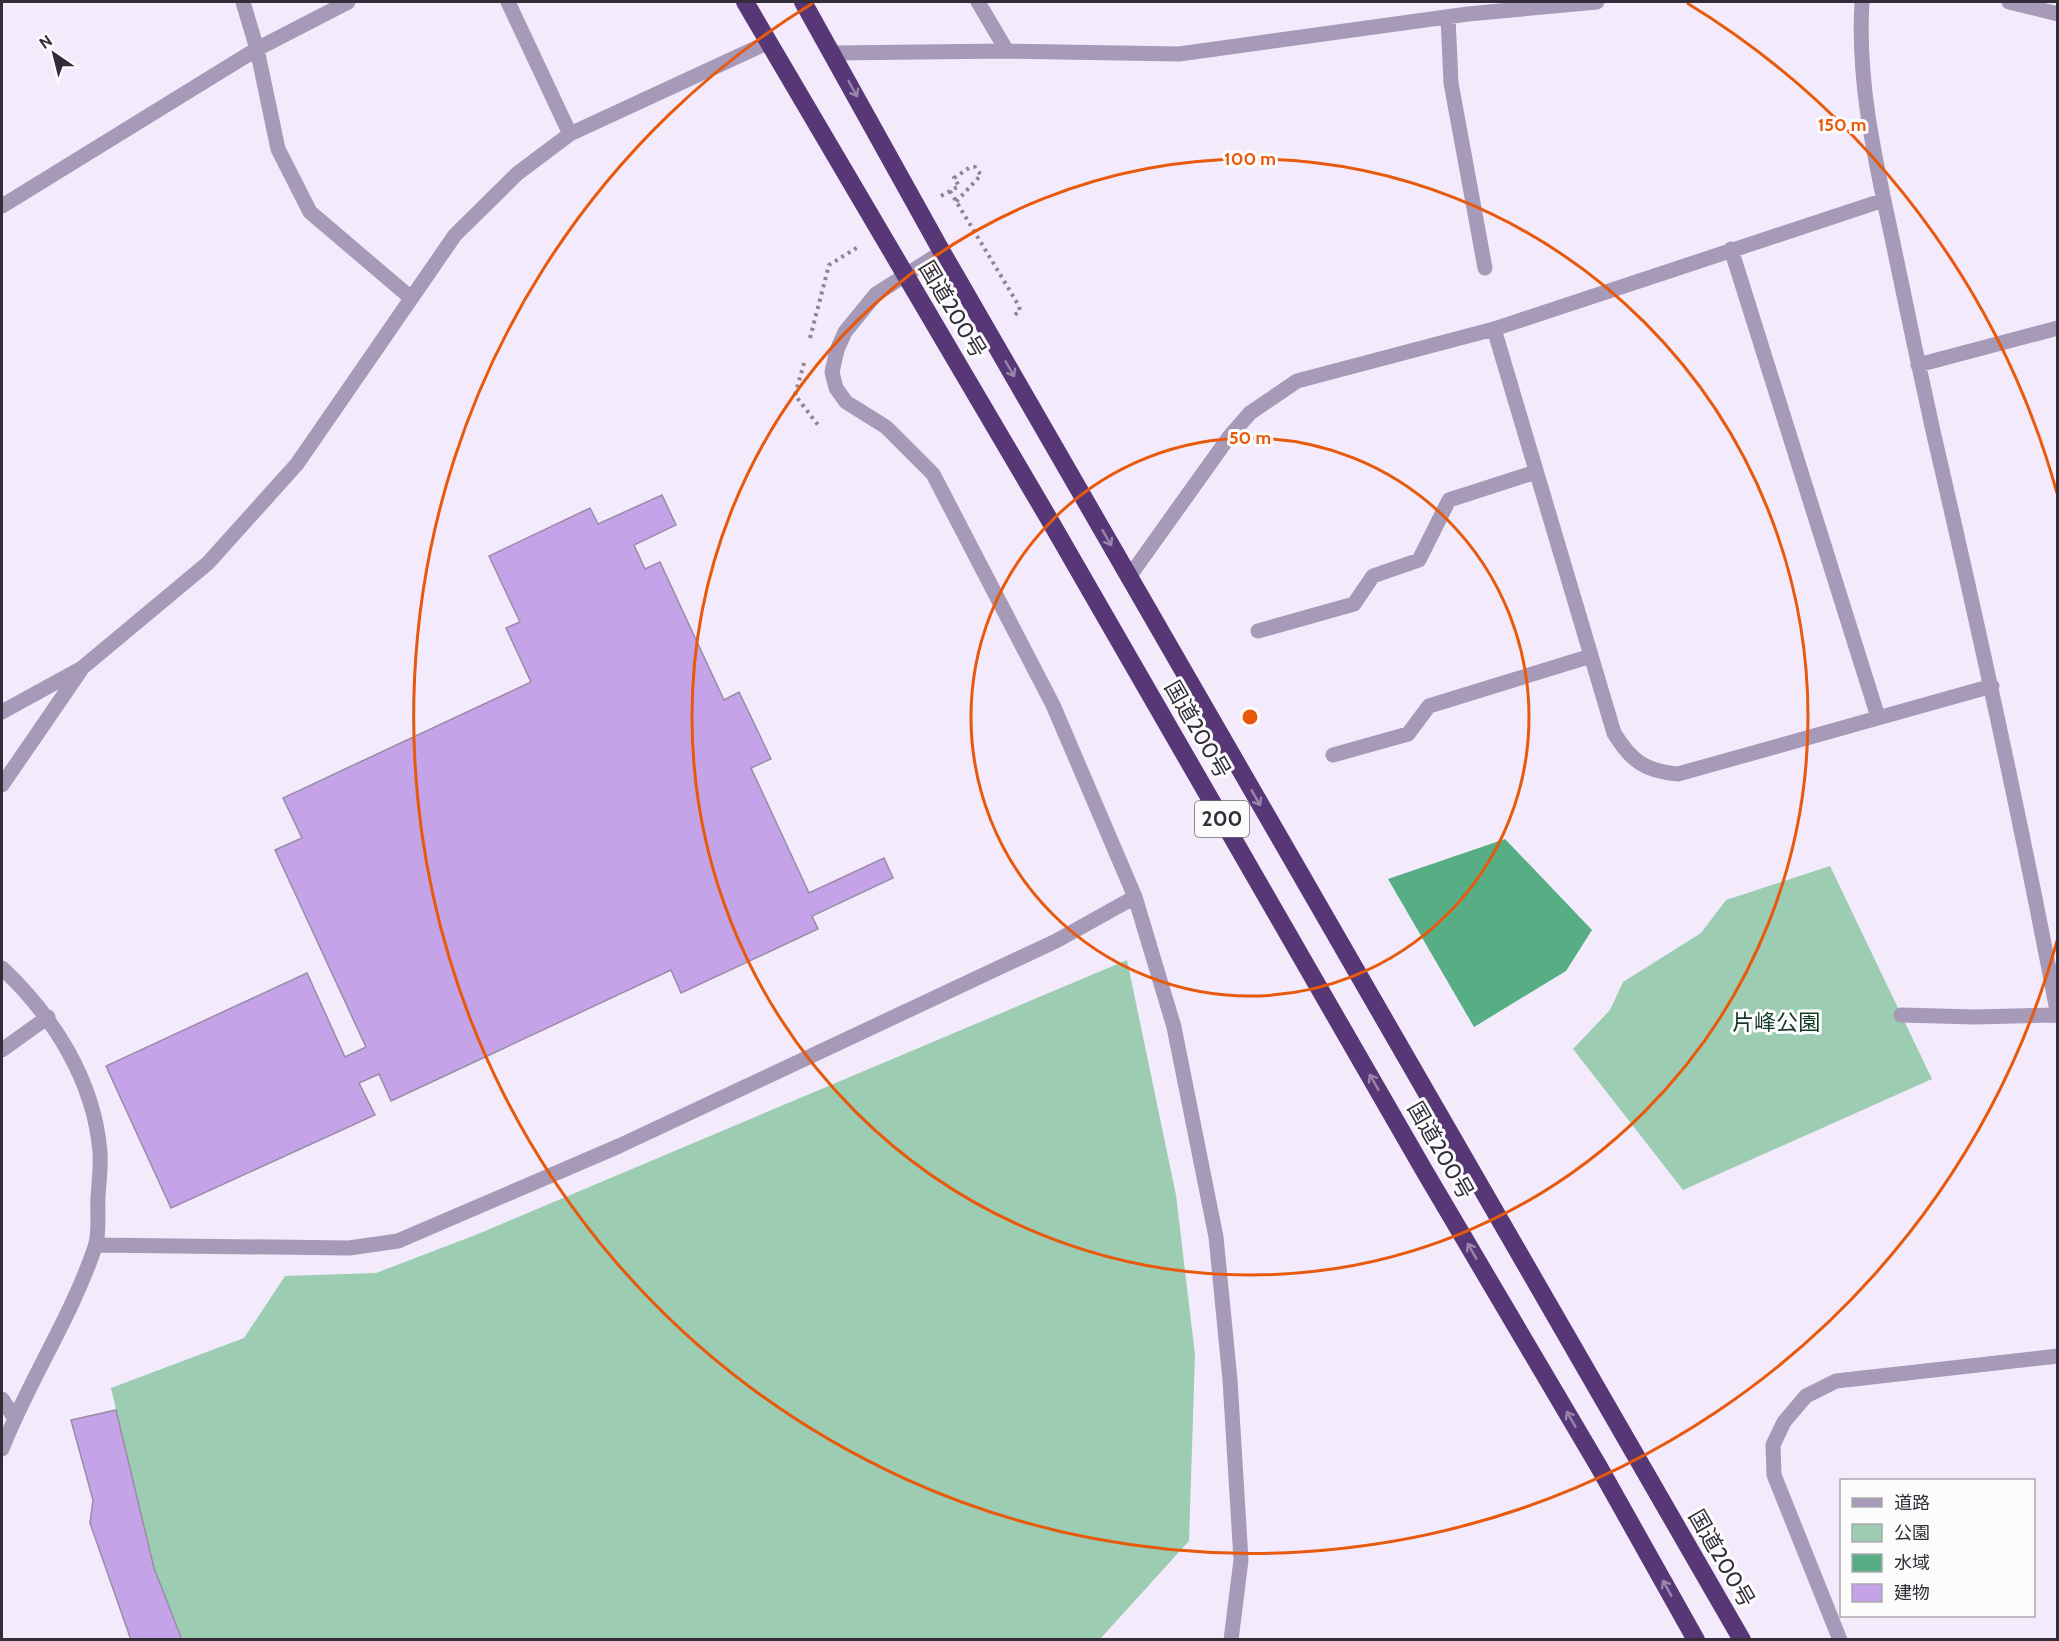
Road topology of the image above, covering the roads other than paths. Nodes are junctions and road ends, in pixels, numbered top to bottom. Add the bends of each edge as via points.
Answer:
1 (243, 2) edge
2 (348, 2) edge
3 (508, 2) edge
4 (745, 2) edge
5 (804, 2) edge
6 (978, 2) edge
7 (1597, 2) edge
8 (1862, 2) edge
9 (2009, 2) edge
10 (2058, 15) edge
11 (1448, 17) junction
12 (769, 42) junction
13 (257, 49) junction
14 (1008, 51) junction
15 (834, 53) junction
16 (570, 134) junction
17 (1884, 200) junction
18 (2, 206) edge
19 (1731, 249) junction
20 (942, 252) junction
21 (1485, 268) dead end
22 (905, 275) junction
23 (411, 298) junction
24 (2058, 328) edge
25 (1494, 329) junction
26 (1918, 365) junction
27 (1536, 471) junction
28 (1129, 577) junction
29 (1258, 631) dead end
30 (1591, 656) junction
31 (82, 668) junction
32 (1992, 686) junction
33 (2, 712) edge
34 (1878, 717) junction
35 (1333, 755) dead end
36 (2, 785) edge
37 (1135, 897) junction
38 (2, 968) edge
39 (2054, 975) edge
40 (1901, 1015) dead end
41 (2057, 1015) edge
42 (48, 1017) junction
43 (2, 1050) edge
44 (96, 1245) junction
45 (2058, 1356) edge
46 (2, 1399) edge
47 (14, 1417) junction
48 (2, 1449) edge
49 (1231, 1640) edge
50 (1696, 1640) edge
51 (1742, 1640) edge
52 (1840, 1640) edge

1 - 13 street
2 - 13 street
3 - 16 street
4 - 12 highway, 国道200号 / 200
5 - 15 highway, 国道200号 / 200
6 - 14 street
7 - 11 street
8 - 17 street via 1862,83
9 - 10 street
11 - 14 street via 1179,54
11 - 21 street via 1451,83
12 - 16 street
12 - 22 highway, 国道200号 / 200
13 - 18 street
13 - 23 street via 278,149 310,212
14 - 15 street
15 -> 20 highway, 国道200号 / 200
16 - 23 street via 518,173 455,235
17 - 19 street
17 - 26 street
19 - 25 street
19 - 34 street
20 - 22 street
20 -> 28 highway, 国道200号 / 200
22 - 37 street via 876,294 846,332 832,372 836,388 846,402 886,427 933,474 1053,705
50 -> 22 highway, 国道200号 / 200
23 - 31 street via 297,464 269,498 208,563
24 - 26 street
25 - 27 street
25 - 28 street via 1298,381 1250,413 1228,437
26 - 32 street
27 - 29 street via 1449,500 1419,560 1373,576 1354,604
27 - 30 street
28 -> 51 highway, 国道200号 / 200
30 - 34 street via 1614,733 1638,763 1656,772 1678,774
30 - 35 street via 1429,706 1408,734
31 - 33 street
31 - 36 street
32 - 34 street
32 - 39 street
37 - 44 street via 1046,946 629,1141 398,1241 349,1248
37 - 49 street via 1174,1027 1216,1237 1241,1560
38 - 42 street
39 - 41 street
40 - 41 street
42 - 43 street
42 - 44 street via 88,1094 96,1126 100,1154
44 - 47 street via 61,1328
45 - 52 street via 1836,1381 1806,1396 1784,1422 1773,1445 1774,1475
46 - 47 street
47 - 48 street

